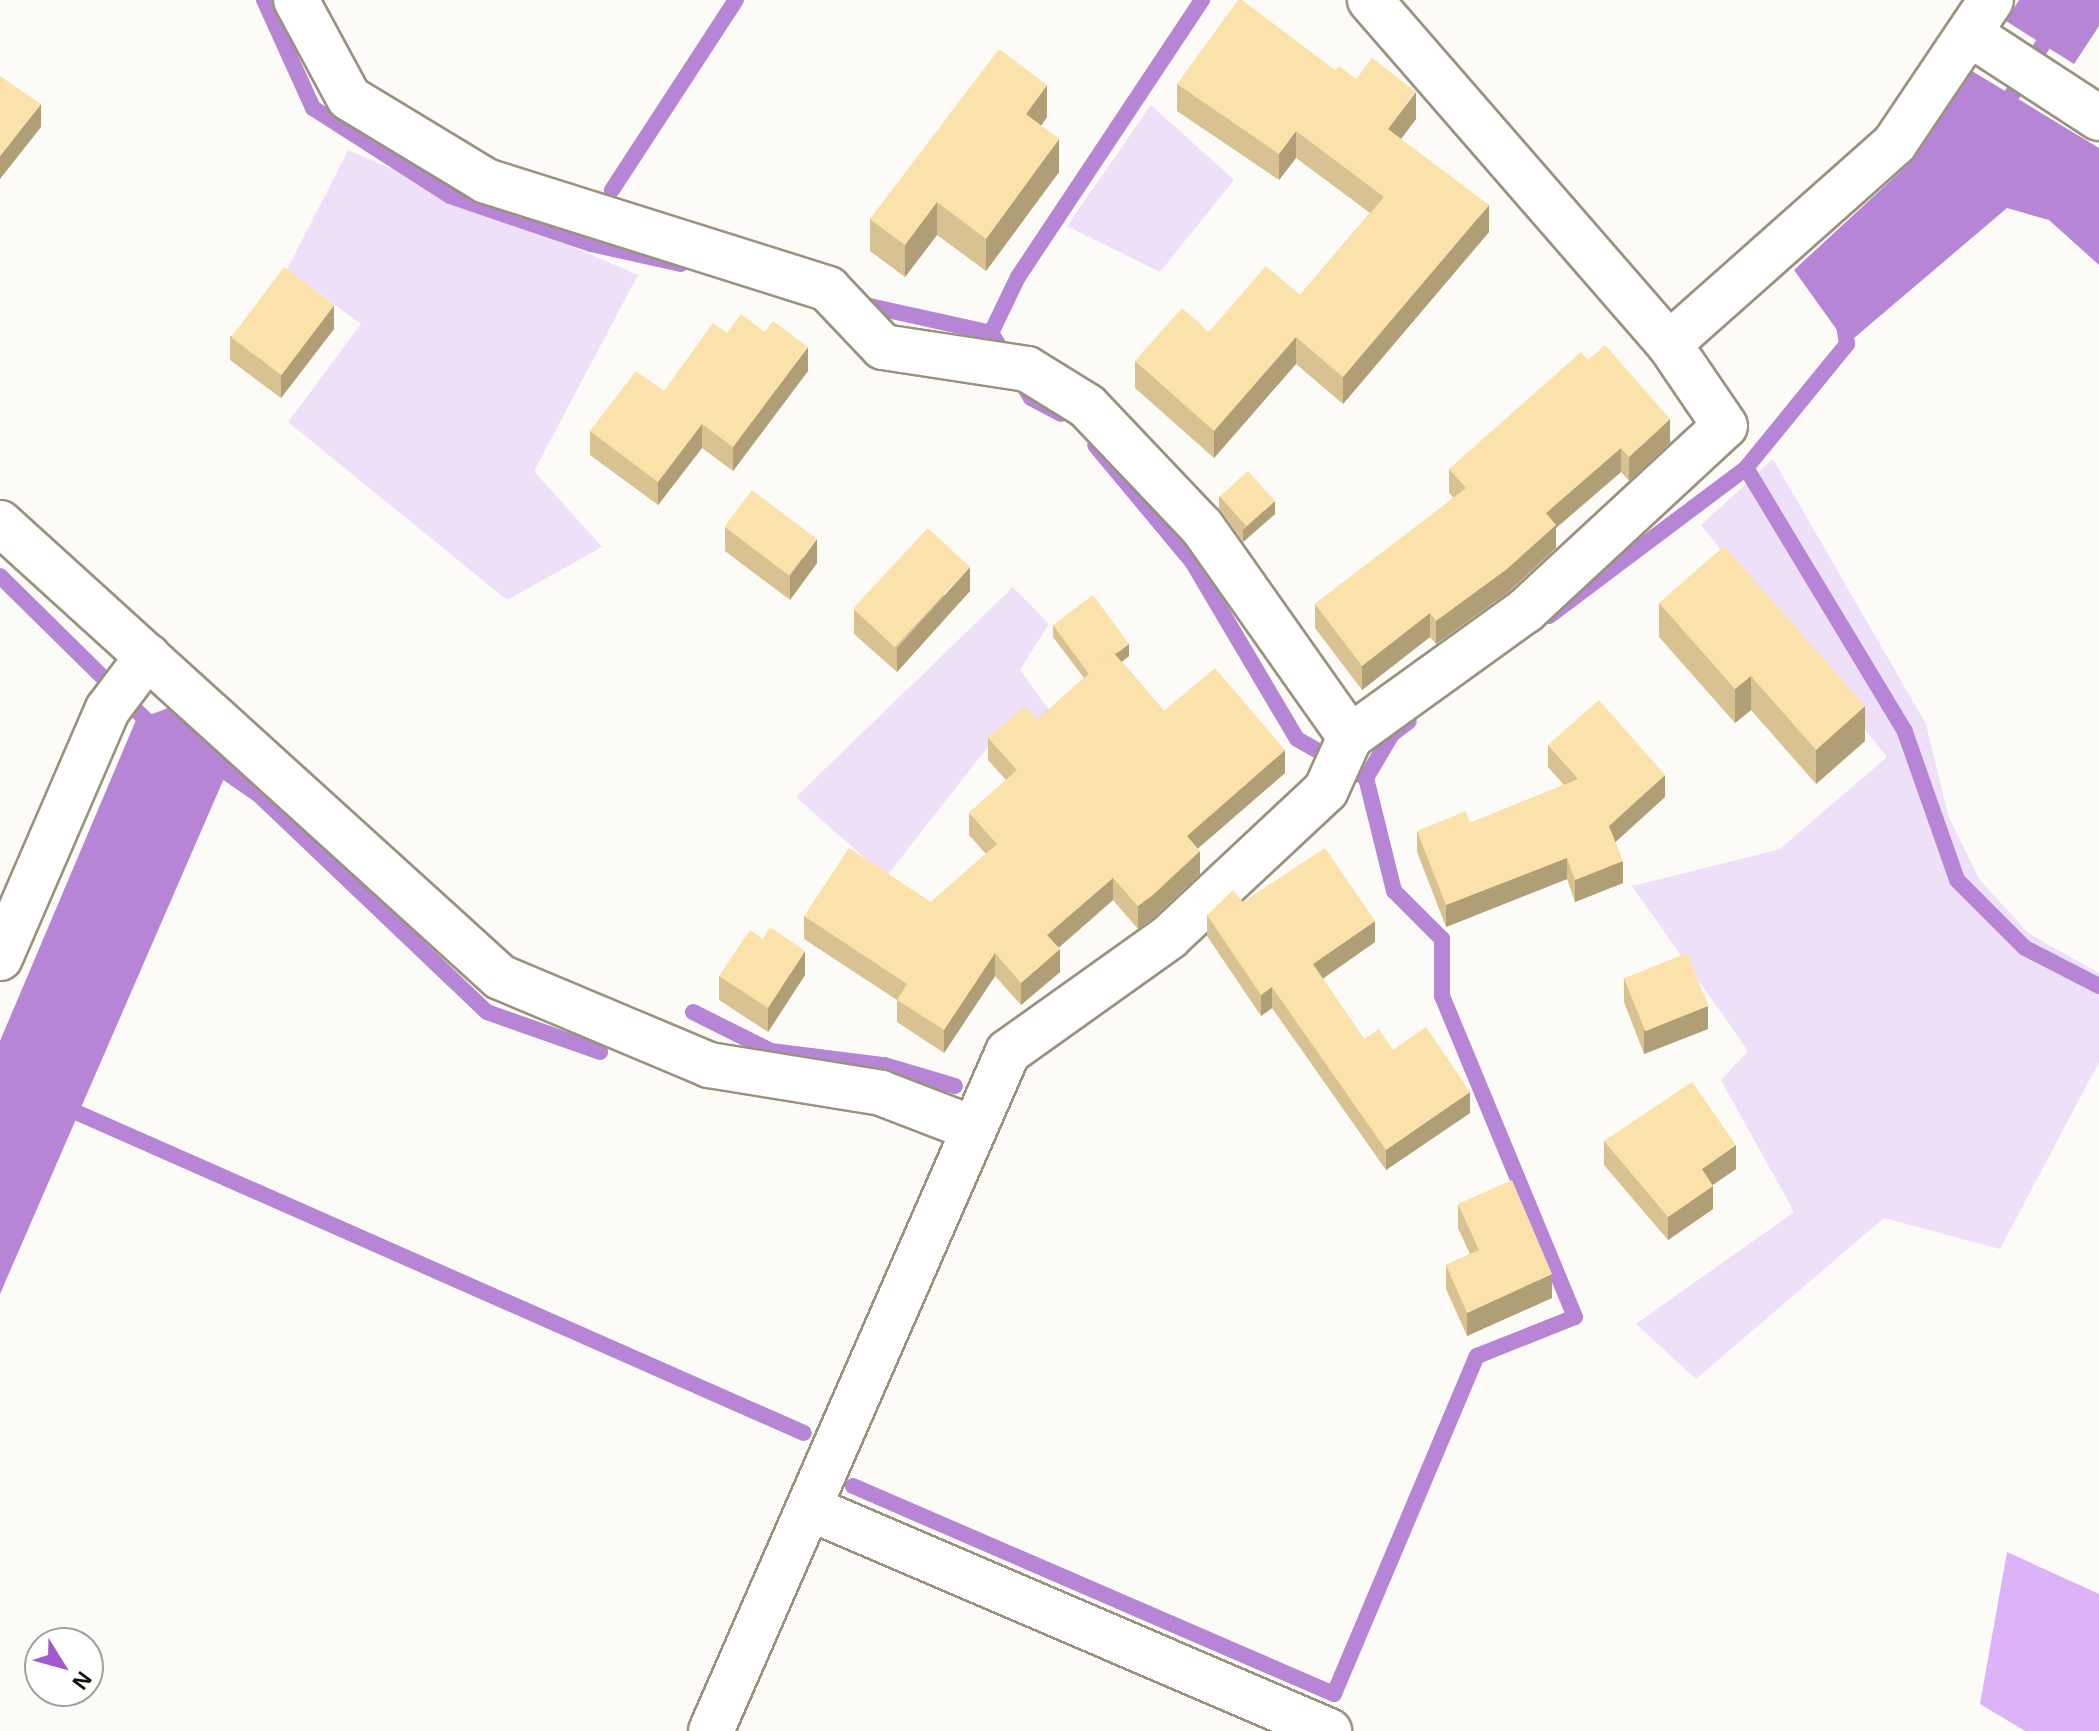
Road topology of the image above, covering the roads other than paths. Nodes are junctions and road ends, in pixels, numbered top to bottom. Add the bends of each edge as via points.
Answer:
1 (296, 0) edge
2 (1370, 0) edge
3 (1980, 17) edge
4 (2099, 118) edge
5 (1669, 344) junction
6 (0, 523) edge
7 (148, 656) junction
8 (1350, 737) junction
9 (0, 958) edge
10 (969, 1127) junction
11 (809, 1508) junction
12 (711, 1731) edge
13 (1329, 1731) edge

1 - 8 street via 349,98 486,181 840,303 883,347 1008,366 1087,406 1202,527
2 - 5 street
3 - 4 street via 2026,71
3 - 5 street via 1895,143
5 - 8 street via 1725,426 1525,611
6 - 7 street
7 - 9 street via 108,709
7 - 10 street via 500,977 709,1065 881,1093
8 - 10 street via 1326,790 1169,937 1008,1052
10 - 11 street
11 - 12 street
11 - 13 street

